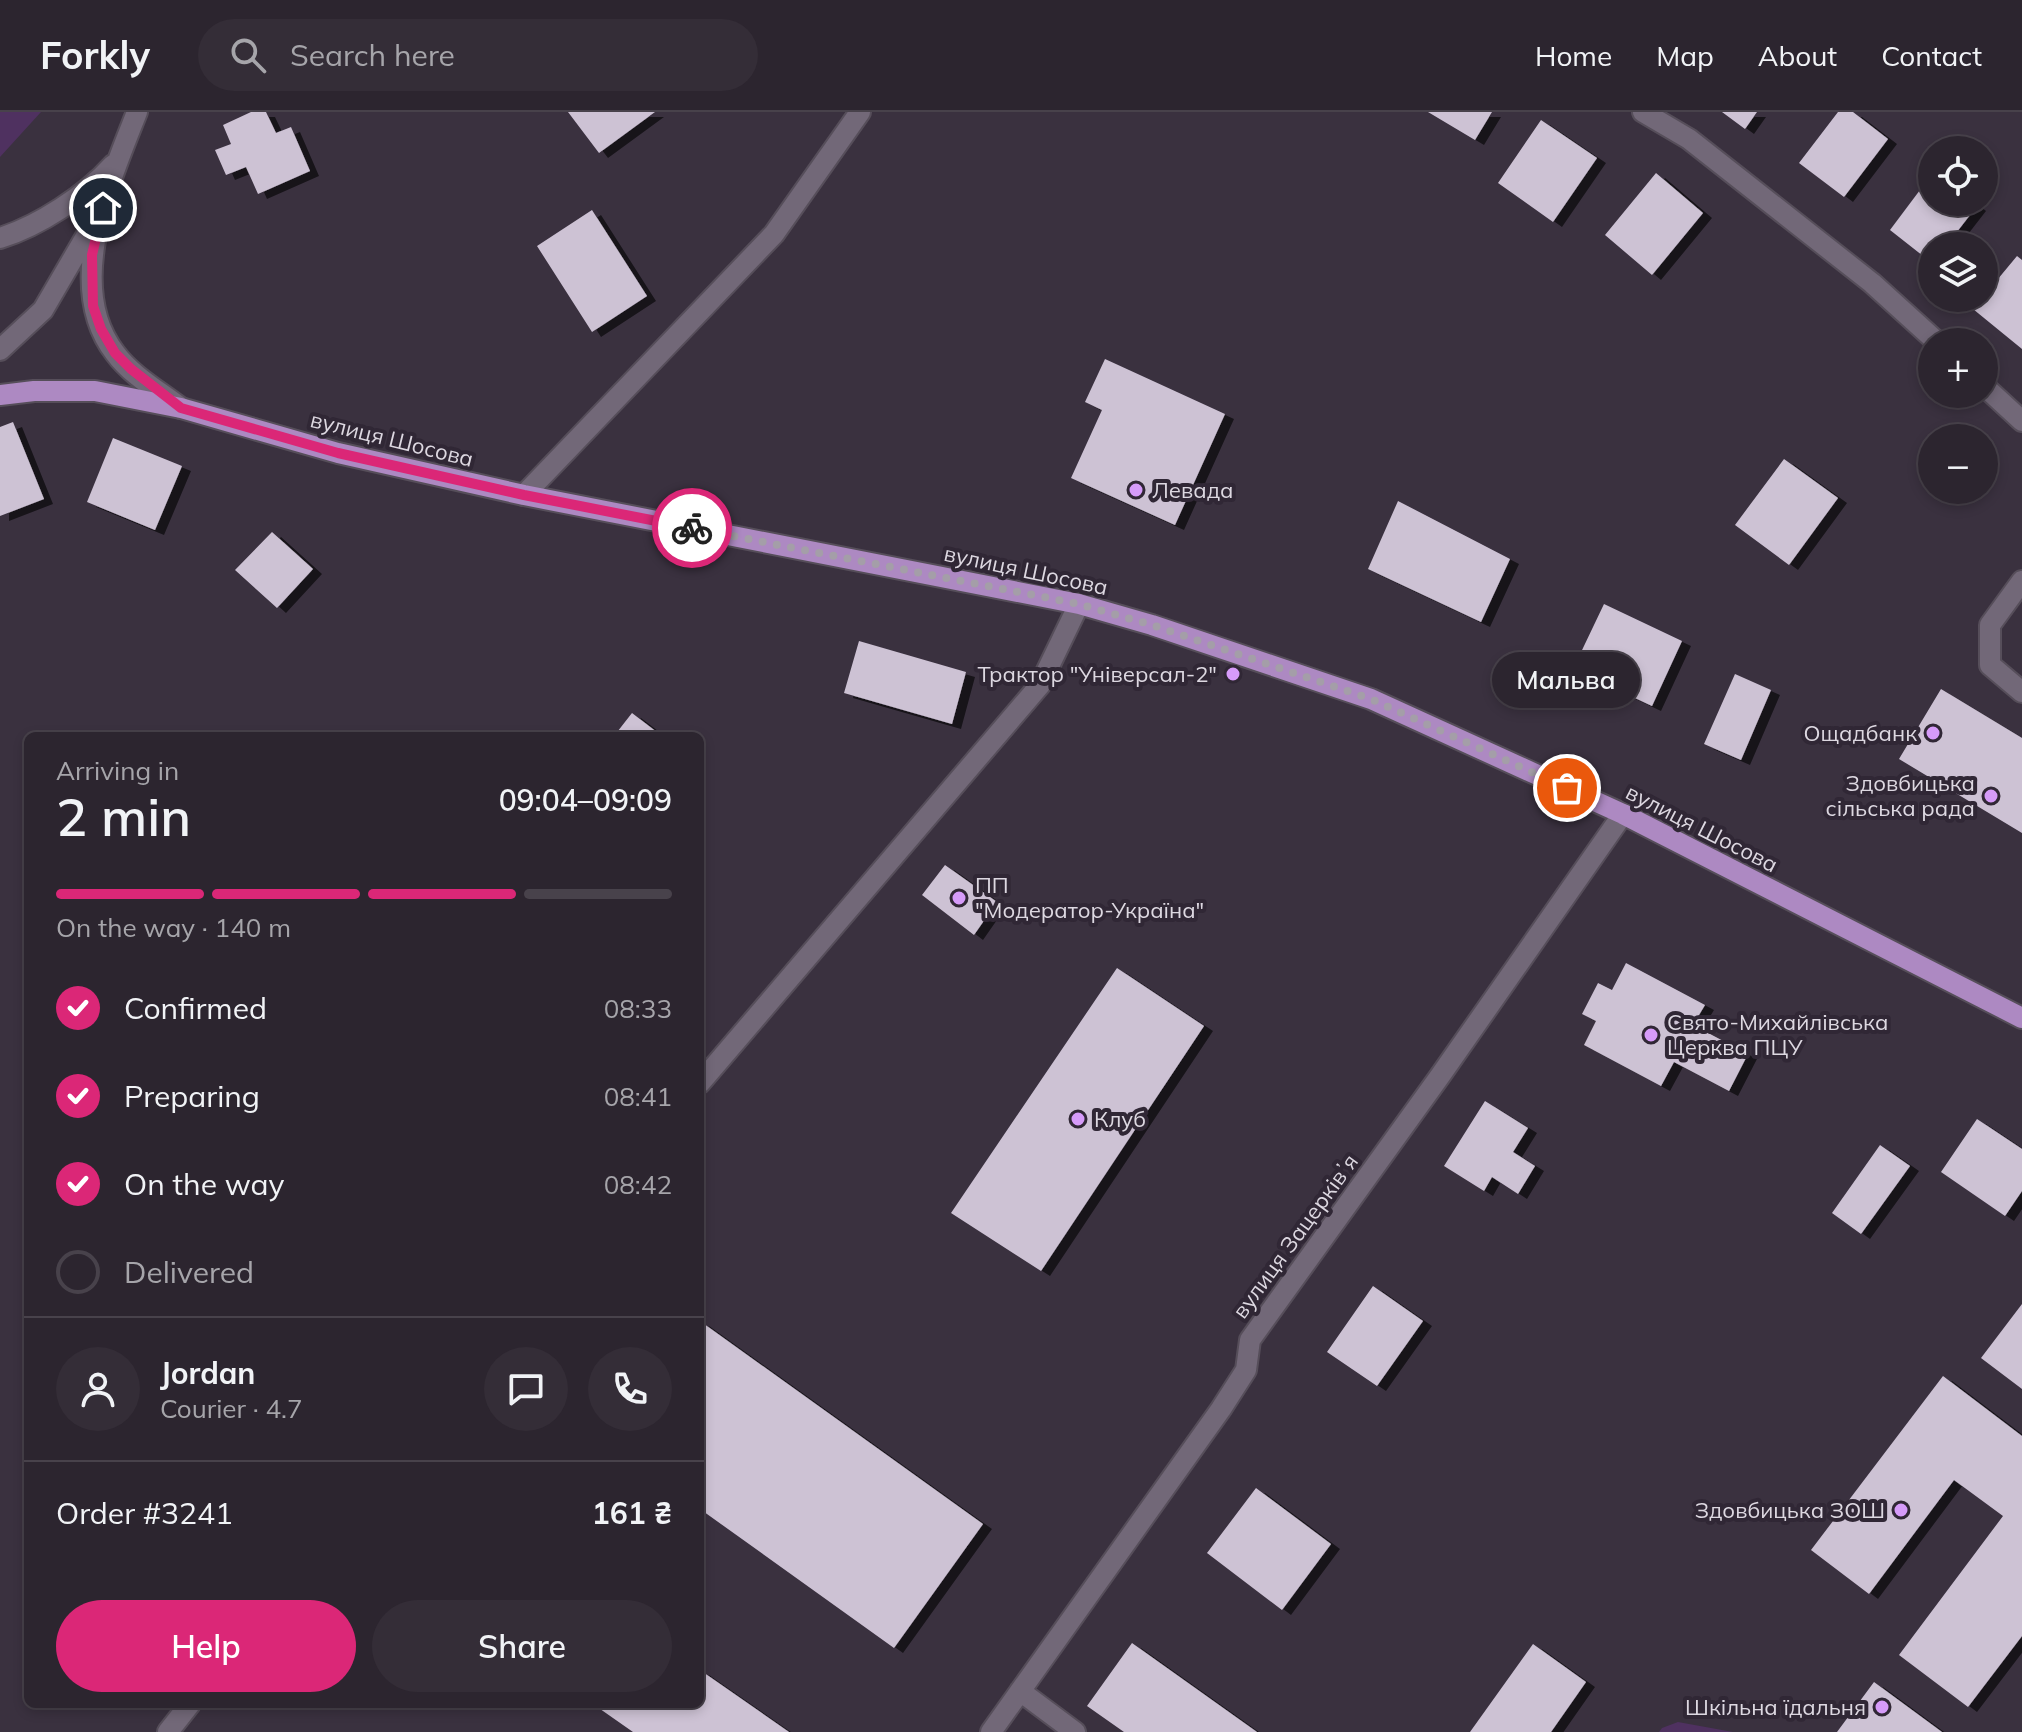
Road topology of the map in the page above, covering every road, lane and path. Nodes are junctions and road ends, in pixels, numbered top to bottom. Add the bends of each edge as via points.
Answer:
1 (137, 112) edge
2 (860, 112) edge
3 (1643, 112) edge
4 (119, 159) junction
5 (103, 208) junction
6 (0, 238) edge
7 (1921, 328) edge
8 (0, 350) edge
9 (0, 395) edge
10 (1998, 399) edge
11 (181, 408) junction
12 (2022, 421) edge
13 (524, 495) junction
14 (2022, 581) edge
15 (1079, 604) junction
16 (2022, 692) edge
17 (1623, 814) junction
18 (2022, 1018) edge
19 (704, 1078) edge
20 (1020, 1691) junction
21 (187, 1708) edge
22 (168, 1732) edge
23 (991, 1732) edge
24 (1075, 1732) edge

1 - 4 street
2 - 13 street via 774,234
3 - 7 street via 1689,139 1848,263
4 - 5 street
4 - 6 street via 88,190
5 - 8 street via 43,310
5 - 11 street via 92,255 93,306 101,329 131,369
9 - 11 main road, вулиця Шосова via 95,391
10 - 12 street
11 - 13 main road, вулиця Шосова via 338,453
13 - 15 main road, вулиця Шосова
14 - 16 street via 1990,625 1990,665
15 - 17 main road, вулиця Шосова via 1371,699
15 - 19 street via 1040,685
17 - 18 main road, вулиця Шосова
17 - 20 street, вулиця Зацерківʼя via 1250,1340 1246,1370 1221,1409
20 - 23 street, вулиця Зацерківʼя
20 - 24 street
21 - 22 street

